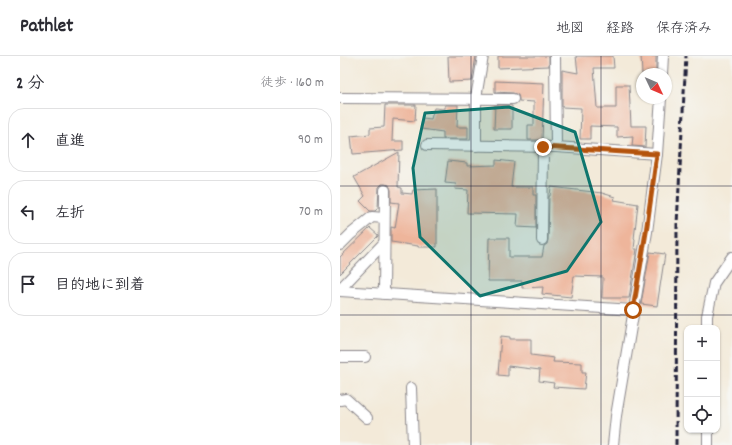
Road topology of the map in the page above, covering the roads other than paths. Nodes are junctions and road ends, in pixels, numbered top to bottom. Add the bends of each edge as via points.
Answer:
1 (483, 56) edge
2 (555, 56) edge
3 (663, 56) edge
4 (662, 68) edge
5 (340, 98) edge
6 (476, 98) junction
7 (514, 99) dead end
8 (661, 104) edge
9 (427, 145) dead end
10 (476, 146) junction
11 (543, 147) junction
12 (556, 147) junction
13 (657, 154) junction
14 (385, 190) dead end
15 (384, 218) junction
16 (542, 240) dead end
17 (384, 243) junction
18 (340, 245) edge
19 (732, 257) edge
20 (340, 290) edge
21 (384, 294) junction
22 (633, 310) junction
23 (707, 325) edge
24 (340, 357) edge
25 (366, 357) dead end
26 (411, 388) dead end
27 (340, 400) edge
28 (367, 418) dead end
29 (708, 433) edge
30 (413, 445) edge
31 (613, 445) edge
32 (708, 445) edge

1 - 6 street
2 - 12 street
3 - 4 street
5 - 6 street
6 - 7 street
6 - 10 street
8 - 13 street
9 - 10 street
10 - 11 street
11 - 12 street
11 - 16 street
12 - 13 street
13 - 22 street
14 - 15 street
15 - 17 street
15 - 18 street via 372,217
17 - 20 street
17 - 21 street
19 - 23 street via 714,283
20 - 21 street
21 - 22 street
22 - 31 street
24 - 25 street
26 - 30 street
27 - 28 street via 346,399
29 - 32 street

